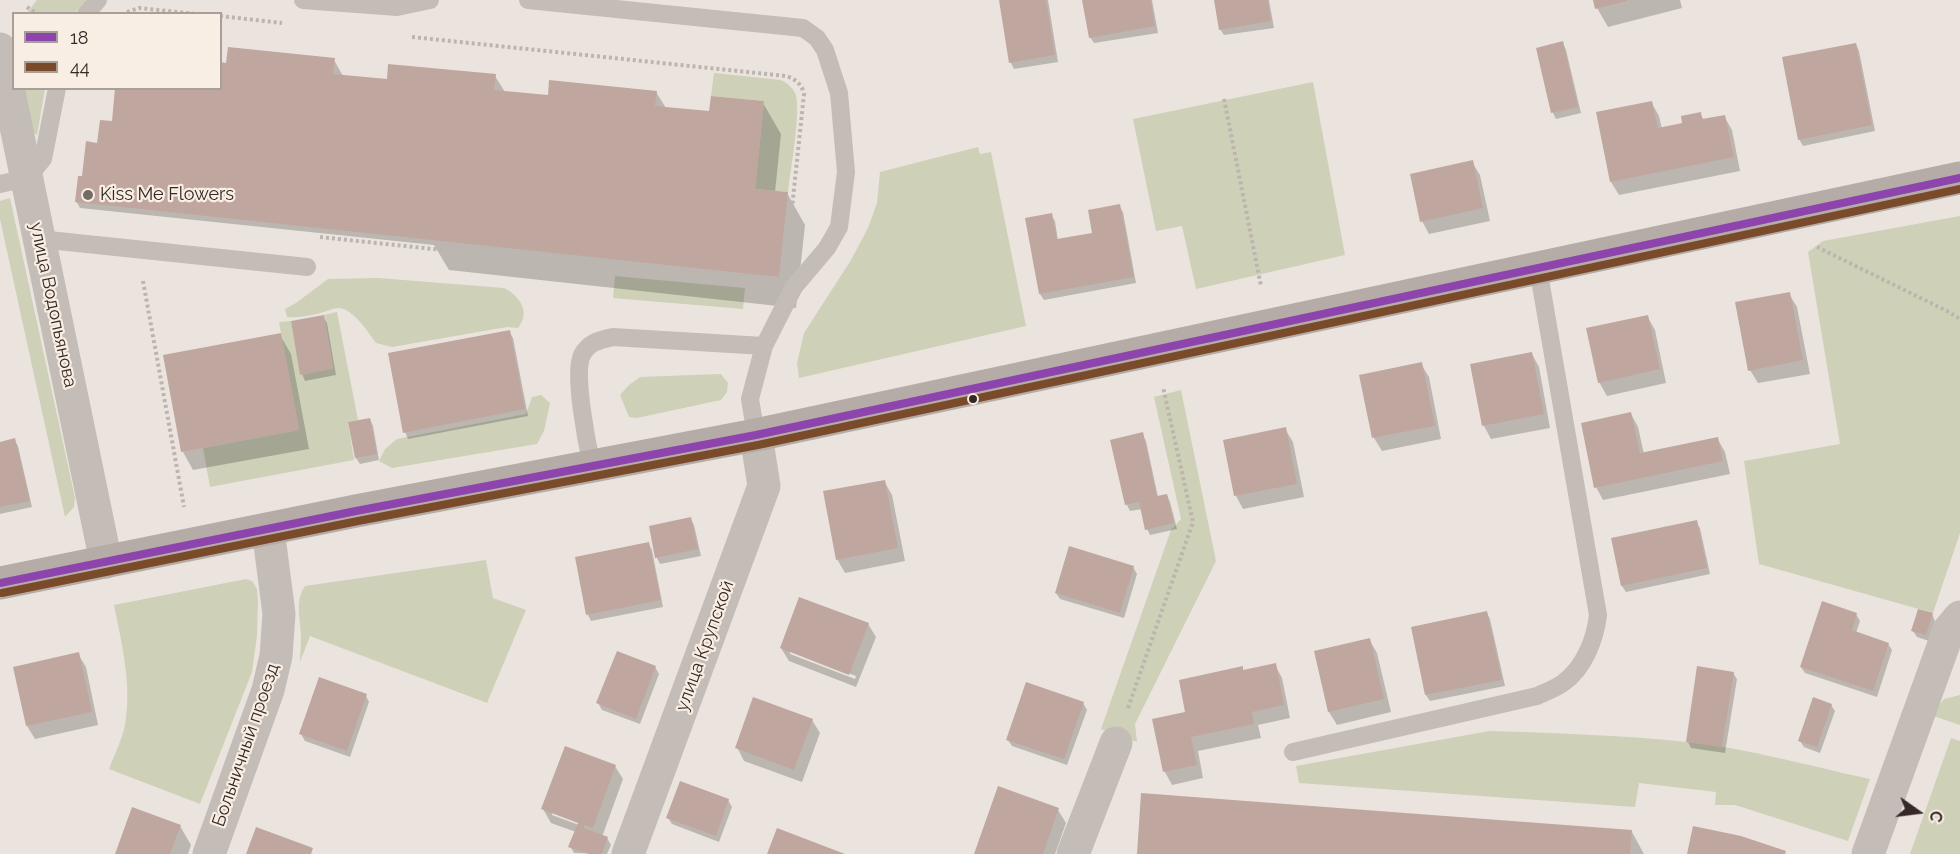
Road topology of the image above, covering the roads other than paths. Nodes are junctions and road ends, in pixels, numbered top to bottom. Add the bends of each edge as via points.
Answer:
1 (98, 0) edge
2 (303, 0) edge
3 (430, 0) edge
4 (528, 0) edge
5 (88, 12) edge
6 (0, 49) edge
7 (57, 90) edge
8 (1960, 178) edge
9 (13, 181) edge
10 (39, 239) junction
11 (307, 267) dead end
12 (1538, 268) junction
13 (764, 346) junction
14 (756, 435) junction
15 (592, 466) junction
16 (268, 529) junction
17 (106, 562) junction
18 (0, 583) edge
19 (1960, 617) edge
20 (1116, 743) road end
21 (1293, 752) dead end
22 (209, 854) edge
23 (628, 854) edge
24 (1073, 854) edge
25 (1868, 854) edge

1 - 5 lane
2 - 3 lane via 397,8
4 - 13 lane via 803,28 817,38 839,93 846,172 839,227 827,248 789,286
6 - 9 street, улица Водопьянова
7 - 9 lane via 43,159
8 - 12 street
9 - 10 street, улица Водопьянова
10 - 11 lane
10 - 17 street, улица Водопьянова
12 - 14 street
12 - 21 lane via 1598,615 1585,657 1562,684 1537,696
13 - 14 lane via 750,399
13 - 15 lane via 613,337 593,342 582,354 578,367
14 - 15 street
14 - 23 street, улица Крупской via 764,486
15 - 16 street
16 - 17 street
16 - 22 street, Больничный проезд via 279,614 276,656 268,690
17 - 18 street
19 - 25 street via 1949,630
20 - 24 street

